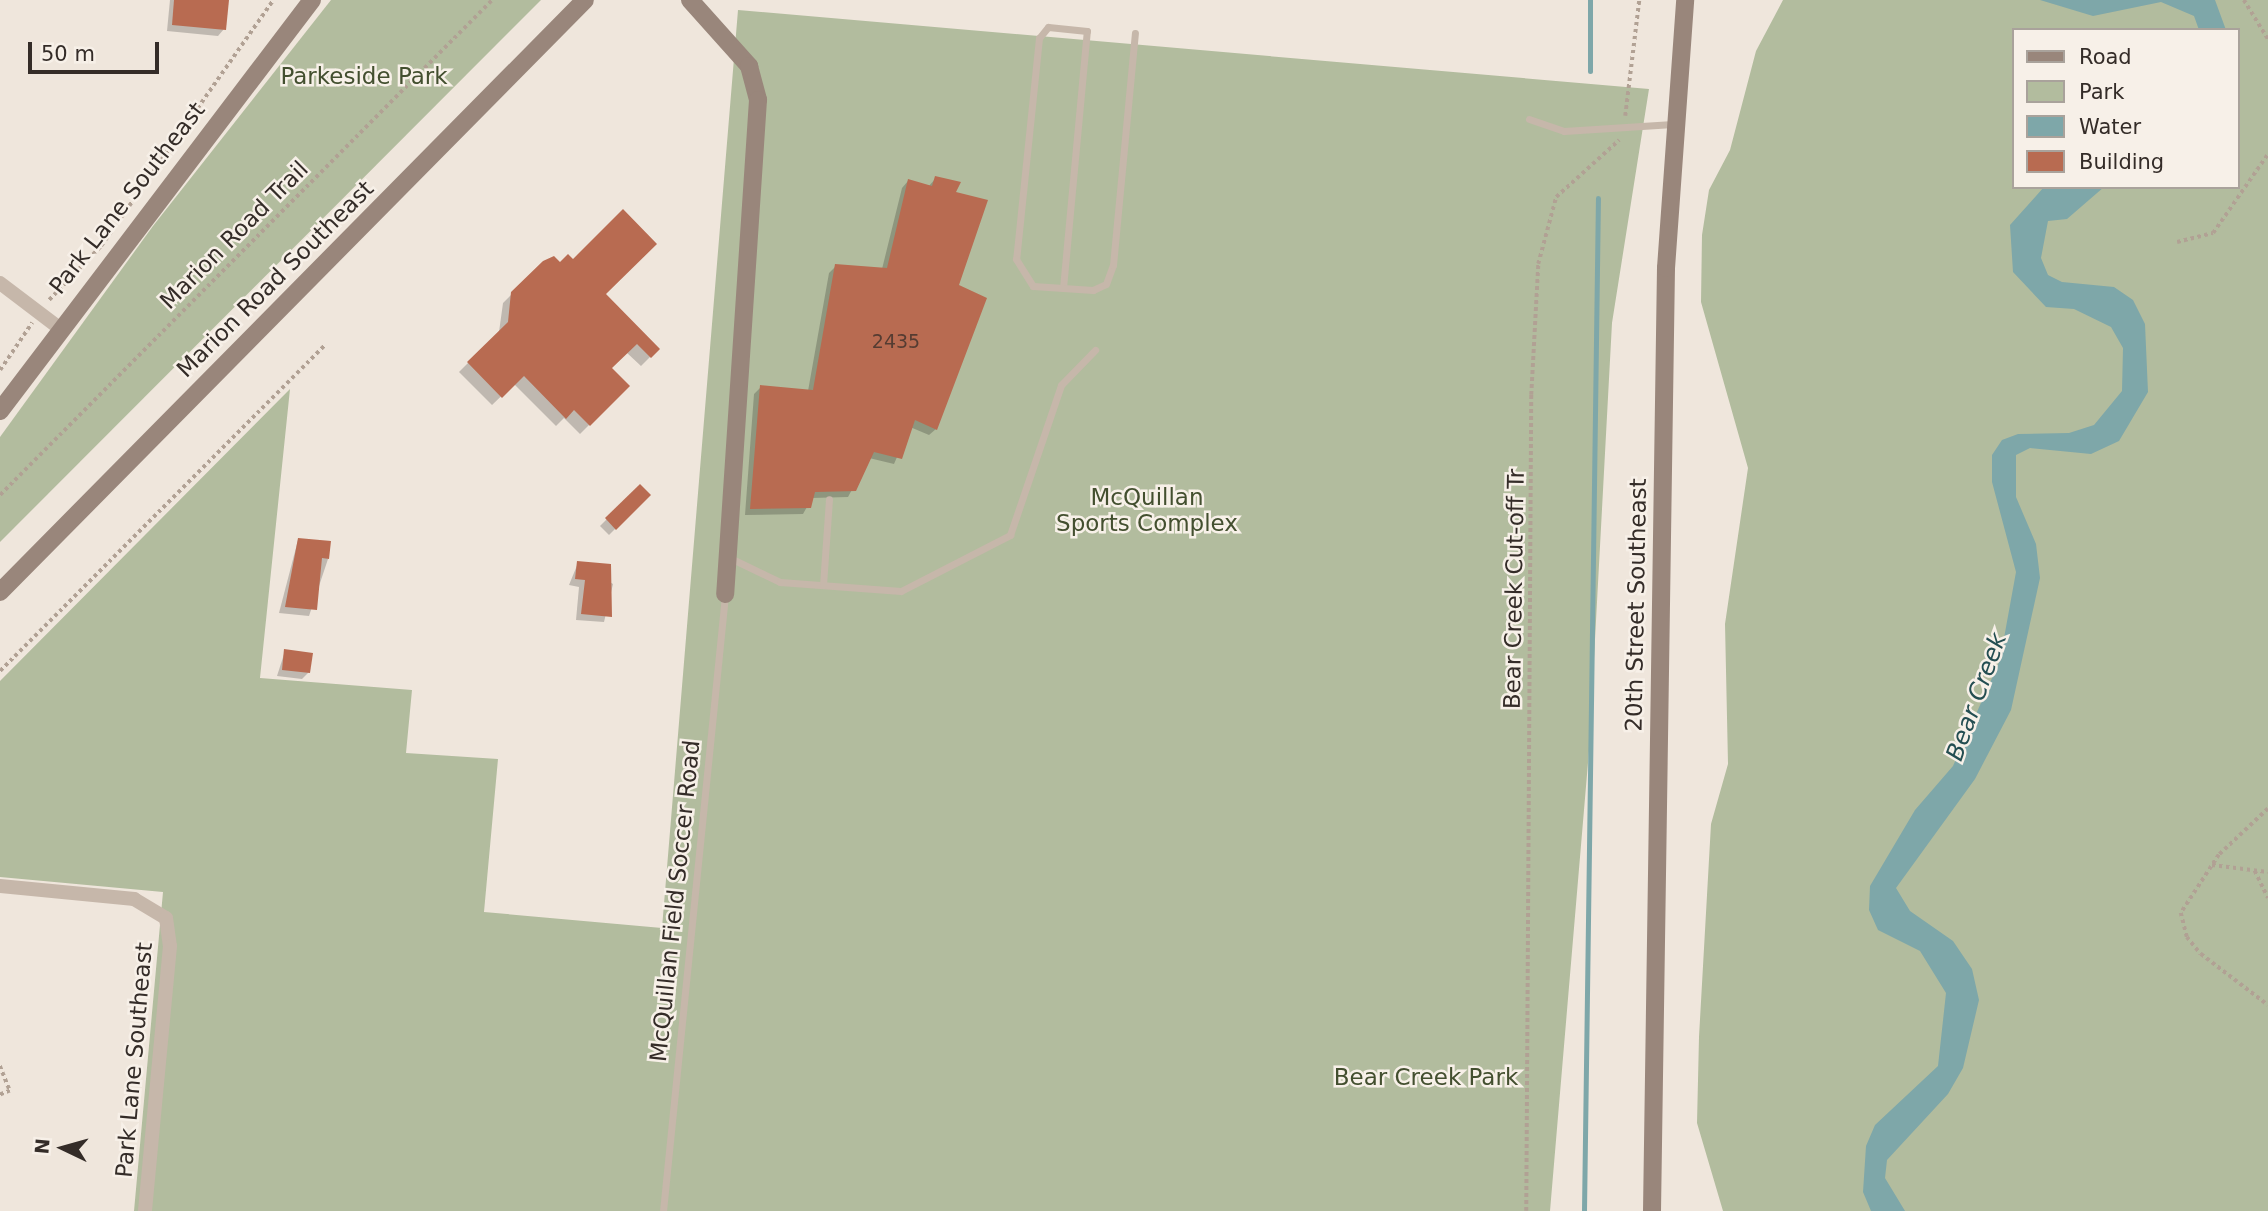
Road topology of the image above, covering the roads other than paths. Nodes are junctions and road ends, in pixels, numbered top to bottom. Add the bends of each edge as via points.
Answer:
1 (312, 0) edge
2 (585, 0) edge
3 (690, 0) edge
4 (1685, 0) edge
5 (1135, 33) dead end
6 (1529, 119) dead end
7 (1673, 124) junction
8 (0, 283) edge
9 (1063, 288) junction
10 (58, 327) junction
11 (1094, 350) dead end
12 (0, 411) edge
13 (829, 499) dead end
14 (727, 556) junction
15 (823, 585) junction
16 (0, 592) edge
17 (725, 594) joint
18 (0, 887) edge
19 (145, 1211) edge
20 (663, 1211) edge
21 (1651, 1211) edge

1 - 10 street, Park Lane Southeast
2 - 16 street, Marion Road Southeast
3 - 14 street via 749,66 758,100
4 - 7 street, 20th Street Southeast
5 - 9 lane via 1113,265 1106,284 1093,290
6 - 7 lane via 1564,131 1624,122
7 - 21 street, 20th Street Southeast
8 - 10 street, Park Lane Southeast
9 - 9 lane via 1087,31 1048,27 1039,38 1016,259 1033,286
10 - 12 street, Park Lane Southeast
11 - 15 lane via 1061,385 1010,536 901,591
13 - 15 lane
14 - 15 lane via 780,582
14 - 17 street
17 - 20 lane, McQuillan Field Soccer Road
18 - 19 street, Park Lane Southeast via 134,899 166,918 170,946

